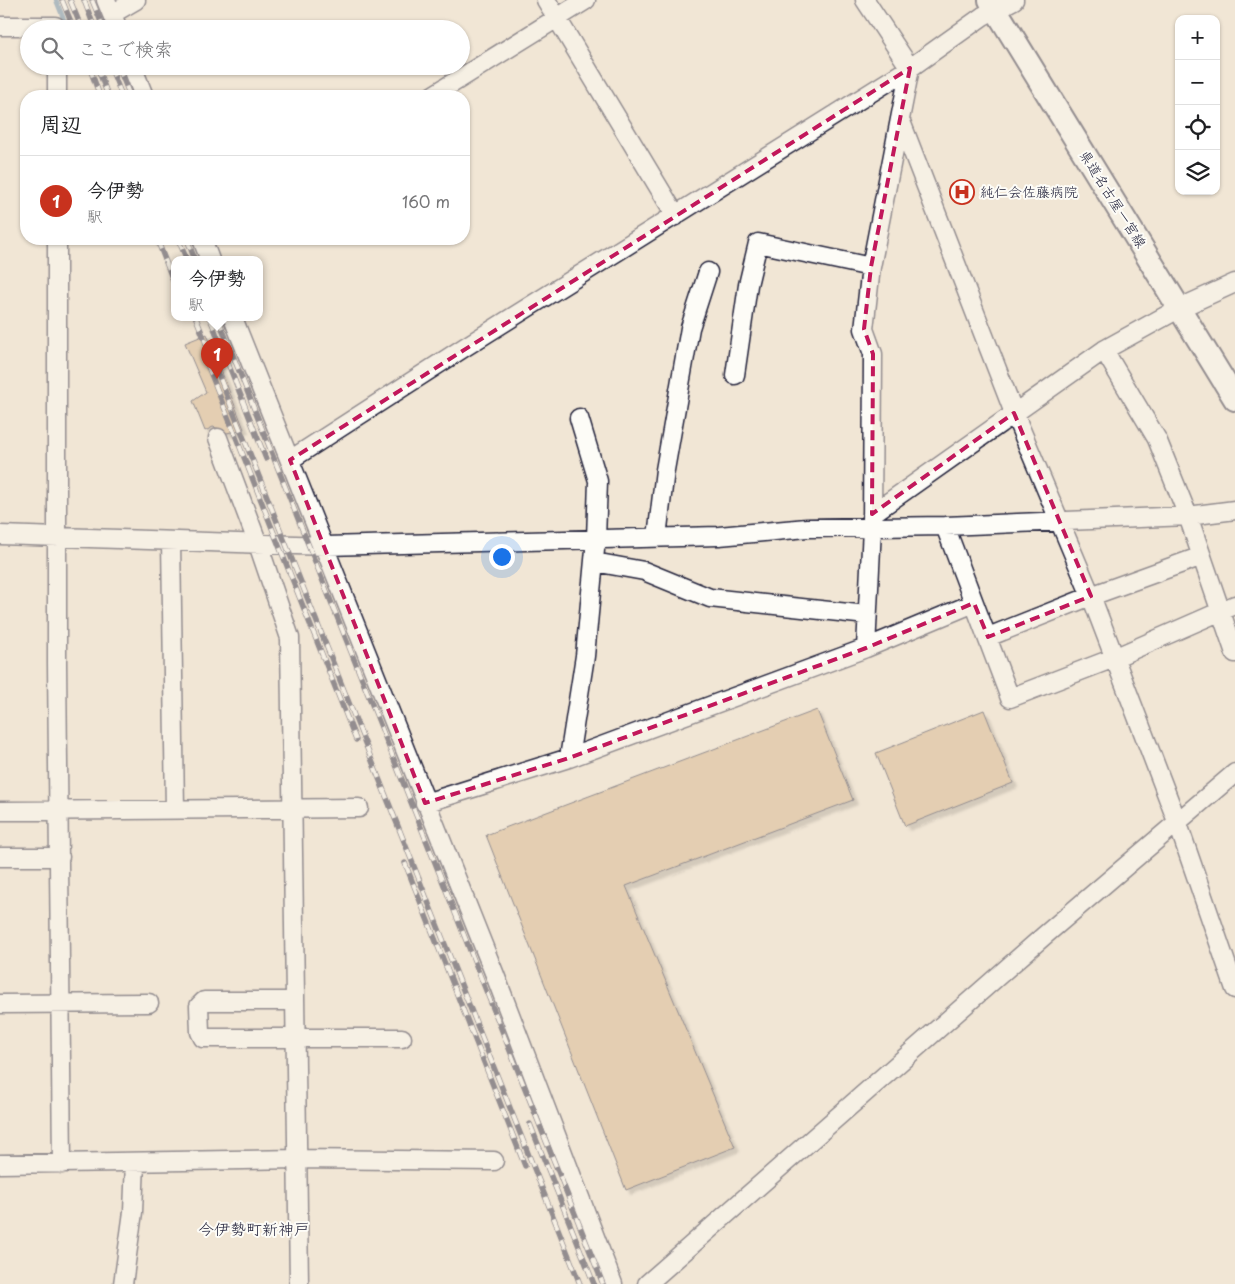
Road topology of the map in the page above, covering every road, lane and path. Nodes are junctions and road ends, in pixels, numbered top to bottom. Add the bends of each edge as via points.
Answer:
1 (136, 0) edge
2 (546, 0) edge
3 (586, 0) edge
4 (865, 0) edge
5 (1000, 3) edge
6 (112, 14) edge
7 (557, 18) junction
8 (0, 26) edge
9 (20, 26) edge
10 (910, 68) junction
11 (470, 72) edge
12 (57, 75) edge
13 (136, 75) edge
14 (466, 75) edge
15 (56, 90) edge
16 (142, 90) edge
17 (442, 90) edge
18 (900, 119) junction
19 (676, 216) junction
20 (57, 245) edge
21 (871, 266) junction
22 (708, 272) dead end
23 (1235, 283) edge
24 (1180, 308) junction
25 (234, 321) edge
26 (1104, 350) junction
27 (735, 376) dead end
28 (1235, 399) edge
29 (1014, 413) junction
30 (580, 418) dead end
31 (218, 438) dead end
32 (290, 460) junction
33 (1235, 510) edge
34 (1188, 516) junction
35 (1060, 520) junction
36 (872, 521) junction
37 (945, 526) junction
38 (0, 535) edge
39 (58, 536) junction
40 (657, 537) junction
41 (596, 538) junction
42 (171, 541) junction
43 (258, 544) junction
44 (326, 546) junction
45 (1202, 556) junction
46 (594, 562) junction
47 (1091, 596) junction
48 (974, 603) junction
49 (1227, 608) edge
50 (867, 615) junction
51 (988, 638) junction
52 (866, 648) junction
53 (1235, 653) edge
54 (1114, 658) junction
55 (569, 758) junction
56 (1235, 773) edge
57 (425, 803) junction
58 (359, 808) dead end
59 (175, 810) junction
60 (293, 810) junction
61 (0, 811) edge
62 (59, 811) junction
63 (1178, 824) junction
64 (60, 856) junction
65 (0, 857) edge
66 (1235, 989) edge
67 (295, 1001) junction
68 (62, 1003) junction
69 (149, 1003) dead end
70 (0, 1004) edge
71 (296, 1037) junction
72 (402, 1038) dead end
73 (297, 1159) junction
74 (494, 1161) dead end
75 (135, 1162) junction
76 (0, 1164) edge
77 (62, 1164) junction
78 (123, 1284) edge
79 (299, 1284) edge
80 (613, 1284) edge
81 (647, 1284) edge

1 - 6 street
2 - 7 street
3 - 7 street
4 - 10 street
5 - 10 street
5 - 24 main road, 県道名古屋一宮線
7 - 11 street
7 - 19 street
8 - 9 street
10 - 18 street
10 - 19 street
12 - 15 street
13 - 16 street
14 - 17 street
18 - 21 street
18 - 29 street
19 - 32 street
20 - 39 street
21 - 27 street via 758,243 748,285
21 - 36 street via 864,329 873,354
22 - 40 street via 690,328 665,470
23 - 24 street
24 - 26 street
24 - 28 main road, 県道名古屋一宮線
25 - 32 street
26 - 29 street
26 - 34 street via 1157,439
29 - 35 street
29 - 36 street
30 - 41 street via 598,481
31 - 43 street
32 - 44 street
33 - 34 street
34 - 35 street
34 - 45 street
35 - 37 street
35 - 47 street
36 - 37 street
36 - 40 street via 719,536
36 - 50 street
37 - 48 street
38 - 39 street
39 - 42 street
39 - 62 street
40 - 41 street
41 - 44 street
41 - 46 street
42 - 43 street
42 - 59 street
43 - 44 street
43 - 60 street via 290,638
44 - 57 street
45 - 47 street
45 - 49 street
46 - 50 street via 644,572 710,598
46 - 55 street via 585,656
47 - 51 street
47 - 54 street
48 - 51 street
48 - 52 street
49 - 53 street
49 - 54 street
50 - 52 street
51 - 54 street via 1010,698
52 - 55 street
54 - 63 street
55 - 57 street
56 - 63 street
57 - 80 street via 495,975
58 - 60 street
59 - 60 street
59 - 62 street
60 - 67 street
61 - 62 street
62 - 64 street
63 - 66 street
63 - 81 street via 1045,935
64 - 65 street
64 - 68 street
67 - 71 street
67 - 71 street via 204,1001 199,1006 203,1038
68 - 69 street
68 - 70 street
68 - 77 street
71 - 72 street
71 - 73 street
73 - 74 street
73 - 75 street
73 - 79 street
75 - 77 street
75 - 78 street via 133,1212
76 - 77 street

